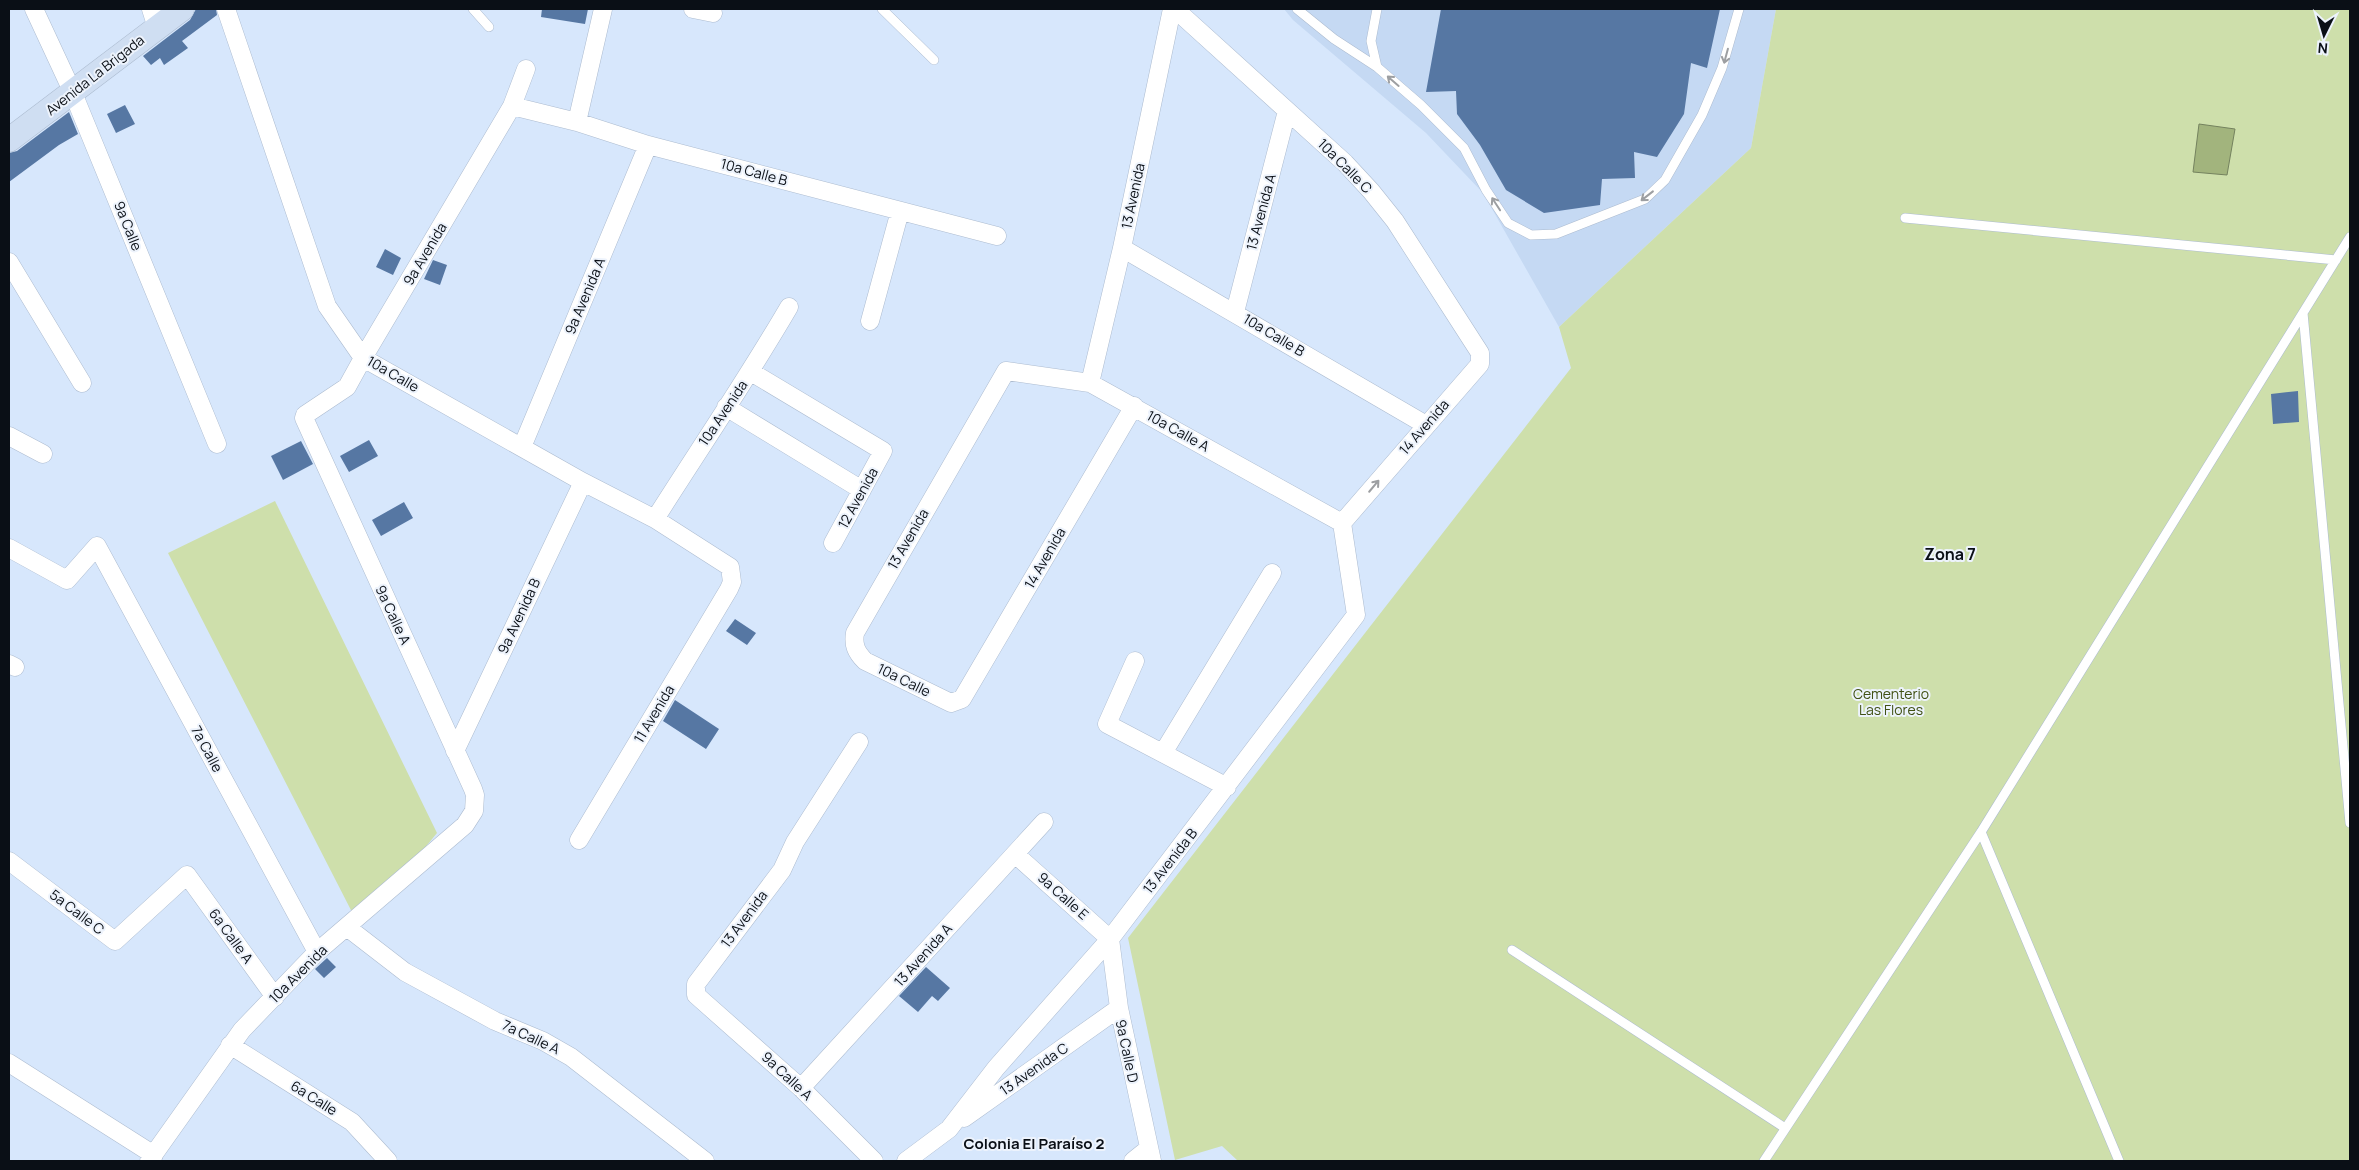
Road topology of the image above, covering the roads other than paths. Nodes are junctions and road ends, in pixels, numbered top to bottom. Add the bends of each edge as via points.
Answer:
1 (34, 9) edge
2 (182, 9) edge
3 (226, 9) edge
4 (473, 9) edge
5 (603, 9) edge
6 (693, 9) edge
7 (882, 9) edge
8 (1174, 9) edge
9 (1297, 9) edge
10 (1377, 9) edge
11 (1738, 9) edge
12 (713, 13) dead end
13 (154, 18) edge
14 (488, 27) dead end
15 (934, 60) dead end
16 (1377, 67) junction
17 (526, 69) dead end
18 (73, 93) junction
19 (512, 106) junction
20 (1287, 111) junction
21 (577, 122) junction
22 (9, 140) edge
23 (648, 145) junction
24 (900, 211) junction
25 (1904, 218) dead end
26 (997, 236) dead end
27 (2350, 237) edge
28 (1122, 248) junction
29 (2336, 260) junction
30 (9, 262) edge
31 (789, 306) dead end
32 (1235, 312) junction
33 (2303, 313) junction
34 (870, 322) dead end
35 (1480, 353) joint
36 (363, 358) junction
37 (751, 372) junction
38 (1004, 372) joint
39 (82, 383) dead end
40 (1090, 383) junction
41 (1134, 406) junction
42 (726, 407) junction
43 (304, 421) joint
44 (1426, 425) junction
45 (9, 436) edge
46 (217, 444) dead end
47 (522, 447) junction
48 (43, 454) dead end
49 (583, 482) junction
50 (862, 490) junction
51 (655, 519) junction
52 (1342, 523) junction
53 (833, 543) dead end
54 (9, 548) edge
55 (1272, 573) dead end
56 (729, 589) joint
57 (859, 655) joint
58 (1136, 661) dead end
59 (951, 703) joint
60 (860, 742) dead end
61 (455, 751) junction
62 (1164, 754) junction
63 (1227, 787) junction
64 (474, 811) joint
65 (1044, 822) dead end
66 (2350, 823) edge
67 (1981, 832) junction
68 (579, 840) dead end
69 (1015, 854) junction
70 (9, 861) edge
71 (187, 875) joint
72 (348, 928) junction
73 (1110, 939) junction
74 (1512, 950) dead end
75 (317, 952) junction
76 (696, 995) joint
77 (275, 997) junction
78 (1118, 1008) junction
79 (230, 1045) junction
80 (9, 1062) edge
81 (801, 1088) junction
82 (1786, 1128) junction
83 (949, 1129) junction
84 (1150, 1155) edge
85 (152, 1158) edge
86 (388, 1161) edge
87 (705, 1161) edge
88 (874, 1161) edge
89 (906, 1161) edge
90 (1133, 1161) edge
91 (1764, 1161) edge
92 (2119, 1161) edge

1 - 18 street, 9a Calle
2 - 13 main road, Avenida La Brigada
3 - 36 street, 10a Calle via 327,306
4 - 14 lane
5 - 21 street
6 - 12 street
7 - 15 lane
8 - 20 street, 10a Calle C
8 - 28 street, 13 Avenida
9 - 16 lane via 1334,39
10 - 16 lane via 1371,41
11 -> 16 lane via 1722,68 1702,115 1665,180 1645,200 1556,234 1531,235 1508,223 1464,148
13 - 18 main road, Avenida La Brigada
17 - 19 street, 9a Avenida
18 - 22 main road, Avenida La Brigada
18 - 46 street, 9a Calle
19 - 21 street, 10a Calle B
19 - 36 street, 9a Avenida
20 - 32 street, 13 Avenida A
20 - 35 street, 10a Calle C via 1345,163 1396,221
21 - 23 street, 10a Calle B
23 - 24 street, 10a Calle B
23 - 47 street, 9a Avenida A
24 - 26 street, 10a Calle B
24 - 34 street
25 - 29 lane
27 - 29 lane
28 - 32 street, 10a Calle B
28 - 40 street, 13 Avenida
29 - 33 lane
30 - 39 street
31 - 37 street, 10a Avenida
32 - 44 street, 10a Calle B
33 - 66 lane
33 - 67 lane
35 - 44 street, 14 Avenida via 1480,364
36 - 43 street, 9a Avenida via 348,387 305,415
36 - 47 street, 10a Calle
37 - 42 street, 10a Avenida
37 - 50 street, 12 Avenida via 882,450
38 - 40 street, 10a Calle A via 1010,370
38 - 57 street, 13 Avenida via 855,633 855,648
40 - 41 street, 10a Calle A
41 - 52 street, 10a Calle A
41 - 59 street, 14 Avenida via 962,699
42 - 50 street
42 - 51 street, 10a Avenida
43 - 61 street, 9a Calle A
52 -> 44 street, 14 Avenida
45 - 48 street
47 - 49 street, 10a Calle
49 - 51 street, 10a Calle
49 - 61 street, 9a Avenida B
50 - 53 street, 12 Avenida
51 - 56 street, 10a Calle via 728,564 731,570
52 - 63 street, 13 Avenida B via 1356,615
54 - 75 street, 7a Calle via 68,580 97,546
55 - 62 street
56 - 68 street, 11 Avenida
57 - 59 street, 10a Calle via 865,661
58 - 62 street via 1107,724
60 - 76 street, 13 Avenida via 795,842 782,870 696,984
61 - 64 street, 9a Calle A via 475,795
62 - 63 street
63 - 73 street, 13 Avenida B
64 - 72 street, 10a Avenida via 465,825
65 - 69 street, 13 Avenida A
67 - 82 lane
67 - 92 lane
69 - 73 street, 9a Calle E
69 - 81 street, 13 Avenida A
70 - 71 street, 5a Calle C via 115,941
71 - 77 street, 6a Calle A
72 - 75 street, 10a Avenida
72 - 87 street, 7a Calle A via 405,972 571,1057
73 - 78 street, 9a Calle D
73 - 83 street, 13 Avenida B via 996,1068
74 - 82 lane
75 - 77 street, 10a Avenida
76 - 81 street, 9a Calle A
77 - 79 street, 10a Avenida
78 - 83 street, 13 Avenida C
78 - 84 street, 9a Calle D
79 - 85 street, 10a Avenida
79 - 86 street, 6a Calle via 352,1122
80 - 85 street
81 - 88 street, 9a Calle A
82 - 91 lane
83 - 89 street, 13 Avenida B
84 - 90 street

